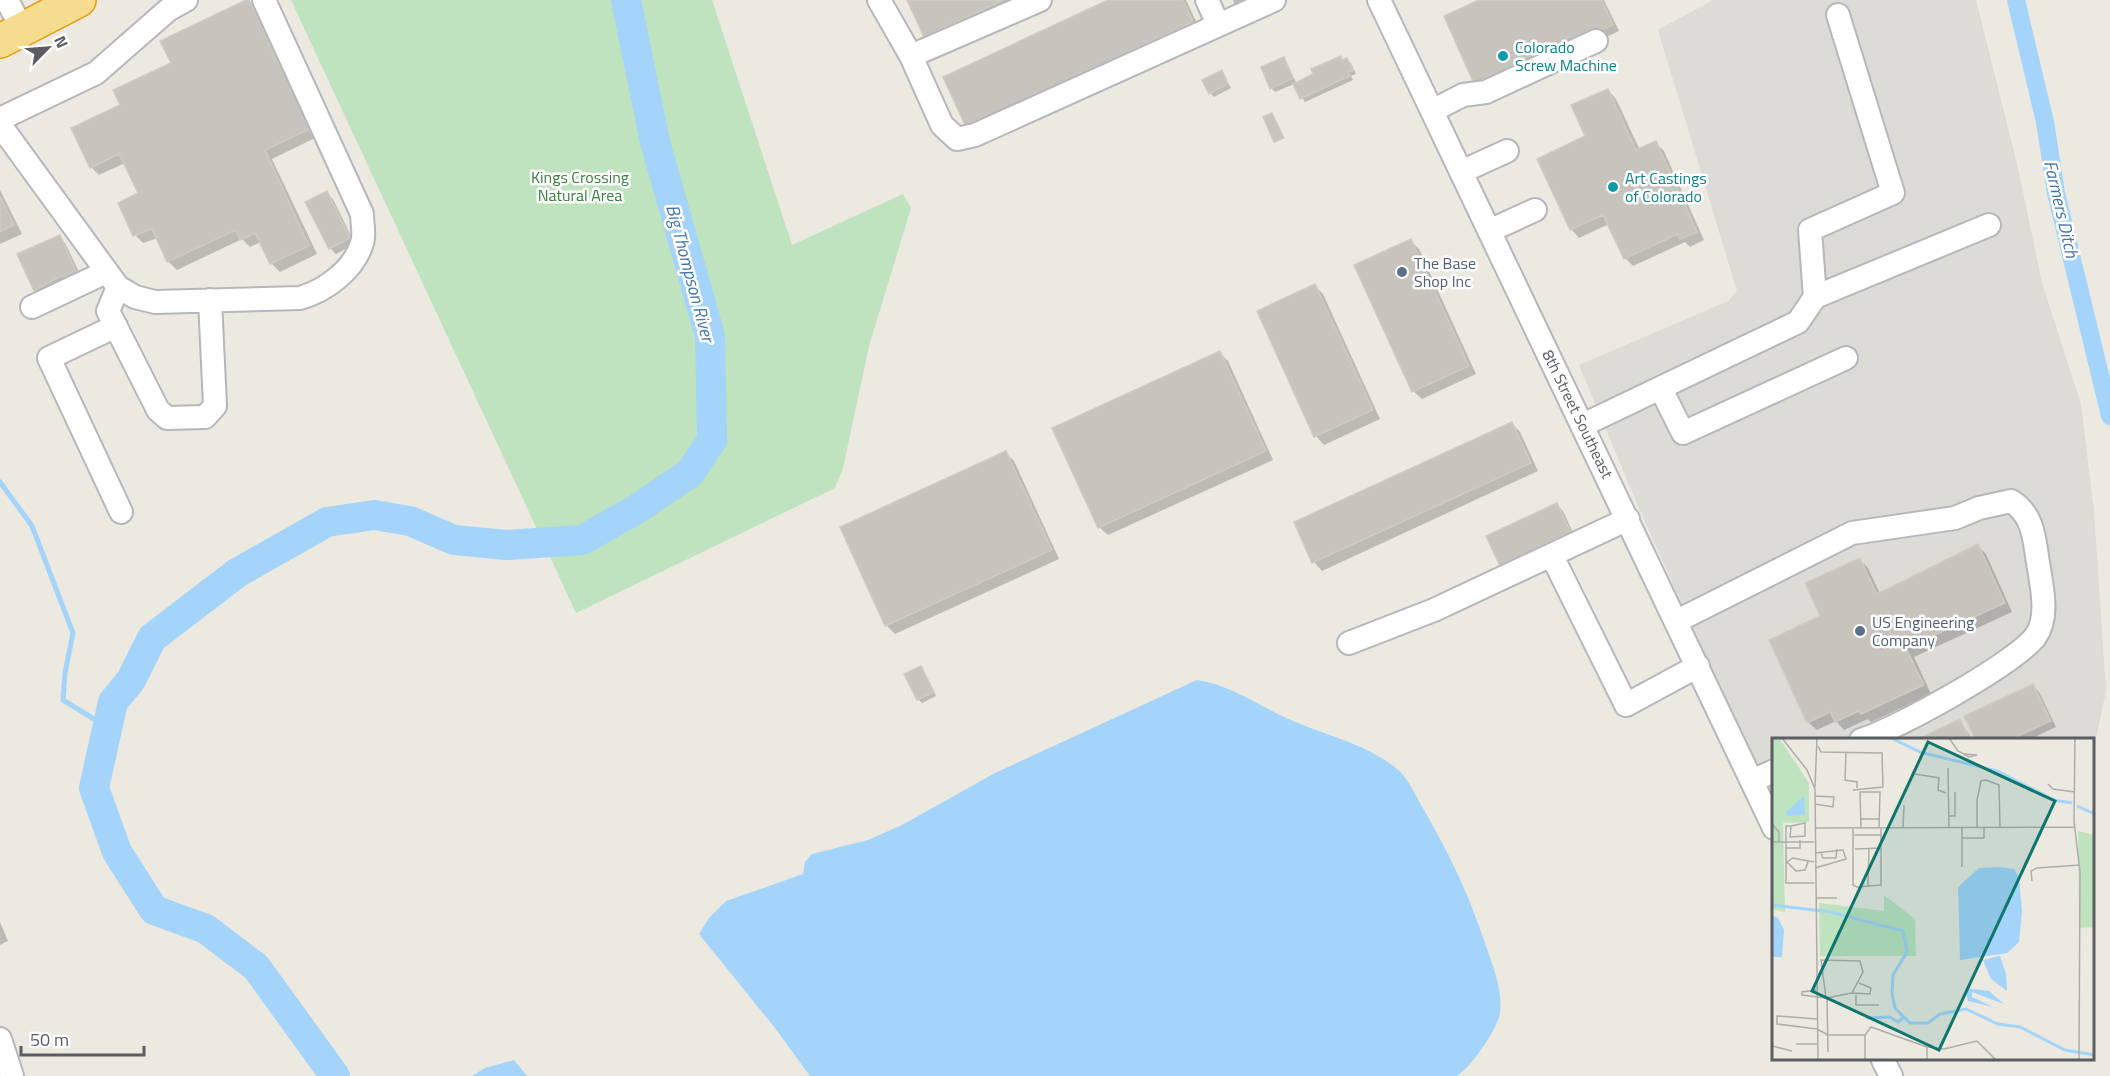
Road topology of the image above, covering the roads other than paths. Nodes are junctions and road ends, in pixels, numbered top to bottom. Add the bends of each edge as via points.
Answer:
1 (7, 0) edge
2 (79, 0) edge
3 (186, 0) edge
4 (264, 0) edge
5 (879, 0) edge
6 (1040, 0) edge
7 (1207, 0) edge
8 (1274, 0) edge
9 (1383, 1) edge
10 (1838, 15) dead end
11 (1218, 24) junction
12 (11, 35) edge
13 (1596, 41) dead end
14 (911, 56) junction
15 (1432, 111) junction
16 (1, 126) edge
17 (1507, 151) dead end
18 (1461, 172) junction
19 (1535, 210) dead end
20 (1989, 225) dead end
21 (1489, 231) junction
22 (112, 279) junction
23 (1815, 297) junction
24 (210, 300) junction
25 (32, 307) dead end
26 (116, 327) junction
27 (1846, 357) dead end
28 (1661, 389) junction
29 (1583, 425) junction
30 (121, 512) dead end
31 (1628, 519) junction
32 (1552, 556) junction
33 (1677, 621) junction
34 (1349, 643) dead end
35 (1698, 666) junction
36 (1868, 738) edge
37 (1772, 772) edge
38 (1752, 781) junction
39 (1772, 824) edge
40 (0, 1039) edge
41 (1884, 1061) edge
42 (12, 1076) edge
43 (1891, 1076) edge

1 - 12 street
2 - 12 highway
3 - 16 street via 168,10 96,73
4 - 24 street via 362,214 363,242 350,265 316,293 300,298
5 - 14 street
6 - 14 street
7 - 11 street
8 - 11 street
9 - 15 street, 8th Street Southeast
10 - 23 street via 1893,193 1810,230
11 - 14 street via 975,135 957,138 942,125
13 - 15 street via 1486,92 1463,95
15 - 18 street, 8th Street Southeast
16 - 22 street
17 - 18 street
18 - 21 street, 8th Street Southeast
19 - 21 street
20 - 23 street
21 - 29 street, 8th Street Southeast
22 - 24 street via 135,297 155,302
22 - 25 street
22 - 26 street via 108,311
23 - 28 street via 1798,322
24 - 26 street via 215,406 205,417 167,418 158,410
26 - 30 street via 49,358
27 - 28 street via 1683,433
28 - 29 street
29 - 31 street, 8th Street Southeast
31 - 32 street
31 - 33 street, 8th Street Southeast
32 - 34 street
32 - 35 street via 1626,705
33 - 35 street, 8th Street Southeast
33 - 36 street via 1861,530 1955,518 2011,501 2021,507 2033,529 2044,610 2036,636 1975,681 1882,734
35 - 38 street, 8th Street Southeast
37 - 38 street
38 - 39 street, 8th Street Southeast
40 - 42 street
41 - 43 street

